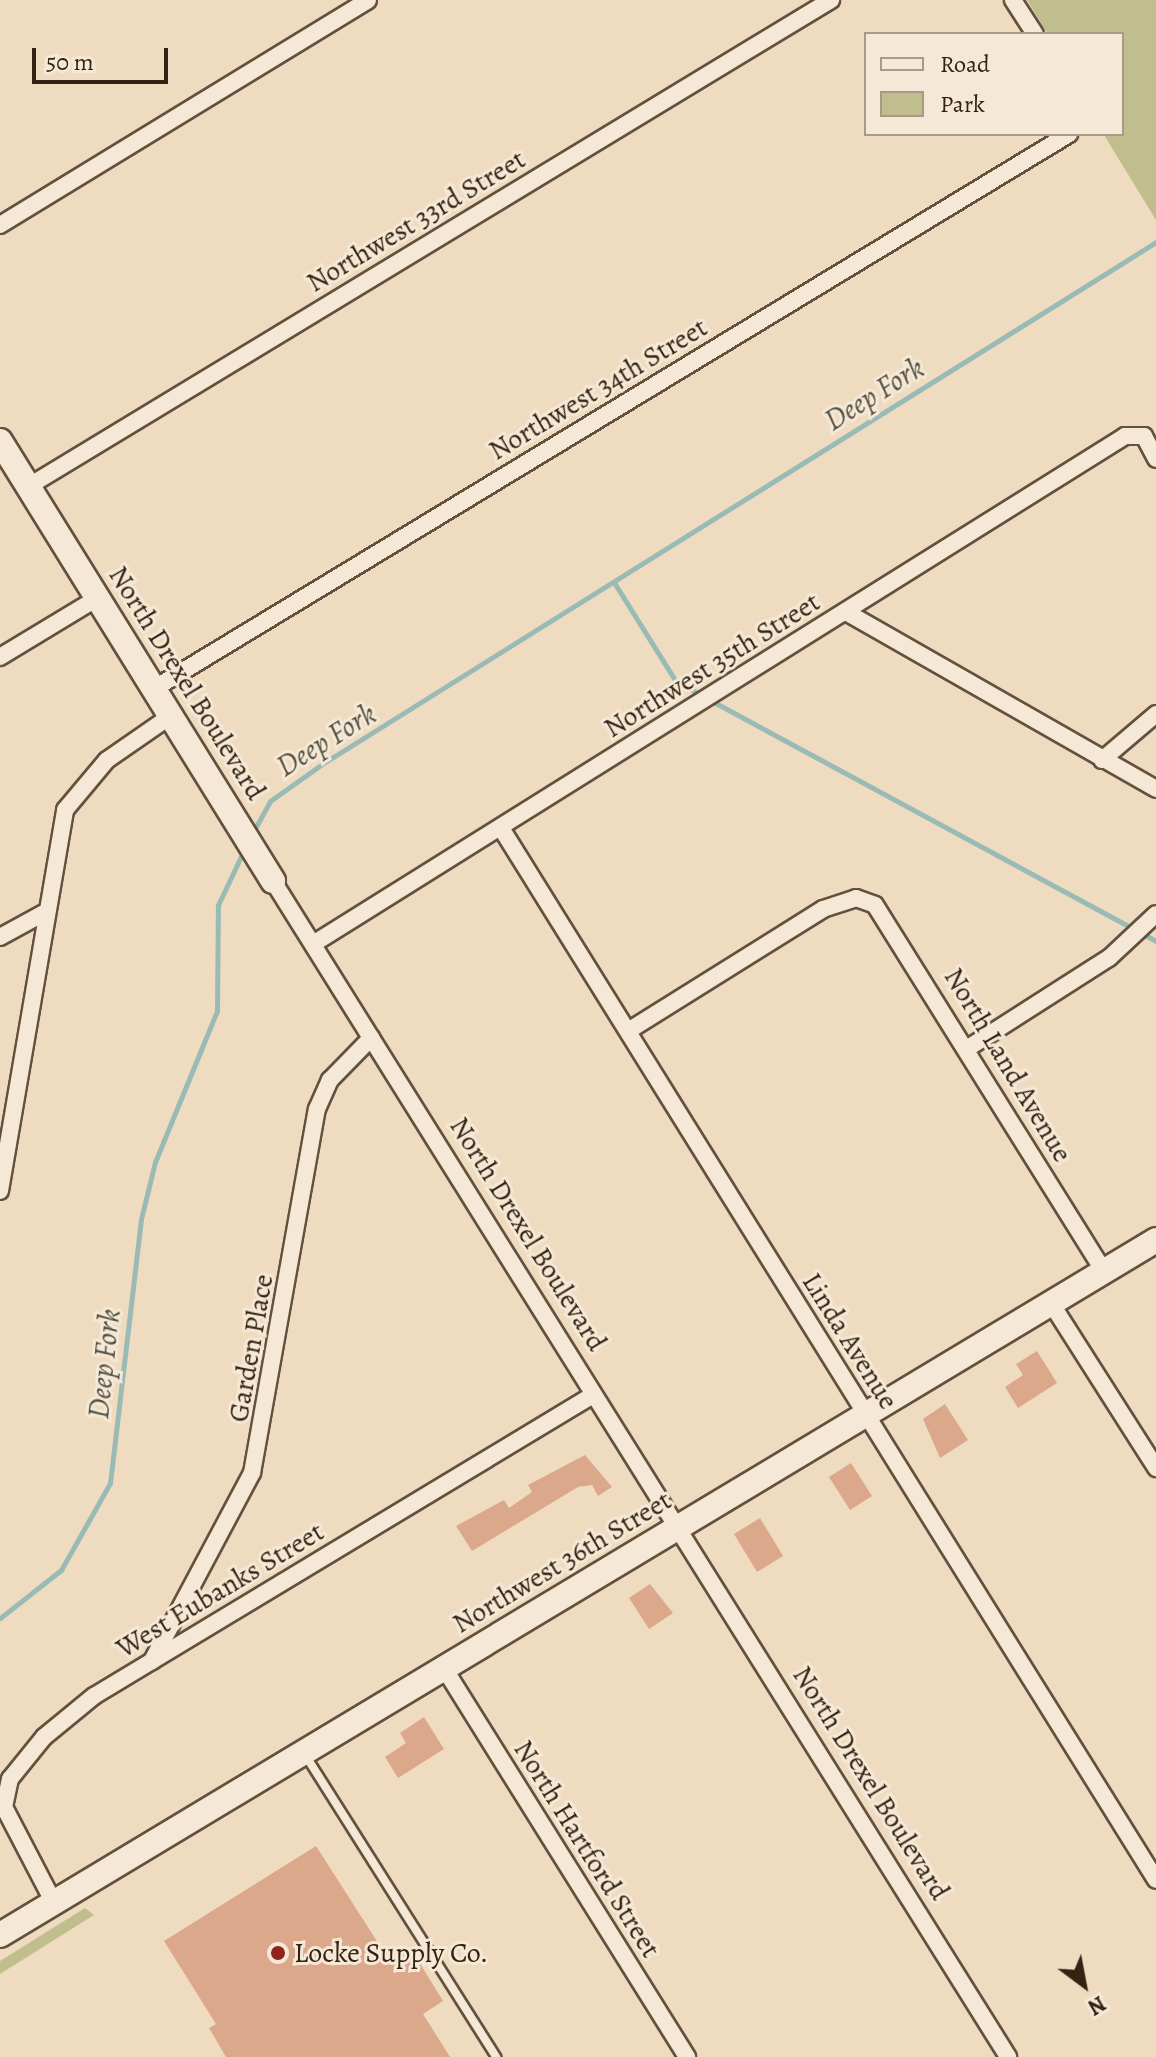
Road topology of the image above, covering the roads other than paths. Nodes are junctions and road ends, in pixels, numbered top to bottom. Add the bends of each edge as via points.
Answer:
1 (368, 0) edge
2 (831, 0) edge
3 (1013, 0) edge
4 (1034, 32) edge
5 (1066, 136) edge
6 (0, 225) edge
7 (0, 441) edge
8 (1156, 459) edge
9 (29, 486) junction
10 (99, 597) junction
11 (846, 612) junction
12 (0, 657) edge
13 (155, 688) junction
14 (1156, 714) edge
15 (172, 715) junction
16 (1102, 760) junction
17 (1156, 789) edge
18 (501, 828) junction
19 (273, 881) joint
20 (44, 913) junction
21 (1154, 916) edge
22 (0, 937) edge
23 (313, 944) junction
24 (628, 1031) junction
25 (371, 1038) junction
26 (968, 1048) junction
27 (0, 1191) edge
28 (1156, 1240) edge
29 (1104, 1272) junction
30 (1051, 1303) junction
31 (593, 1395) junction
32 (865, 1414) junction
33 (1156, 1468) edge
34 (676, 1529) junction
35 (152, 1661) junction
36 (444, 1668) junction
37 (303, 1753) junction
38 (1156, 1880) edge
39 (54, 1903) junction
40 (0, 1935) edge
41 (496, 2057) edge
42 (687, 2057) edge
43 (1008, 2057) edge

1 - 6 street
2 - 9 street, Northwest 33rd Street
3 - 4 street
5 - 13 street, Northwest 34th Street
7 - 9 main road, North Drexel Boulevard
8 - 11 street, Northwest 35th Street via 1139,434 1117,440
9 - 10 main road, North Drexel Boulevard
10 - 12 street
10 - 13 main road, North Drexel Boulevard
11 - 16 street
11 - 18 street, Northwest 35th Street
13 - 15 main road, North Drexel Boulevard
14 - 16 street
15 - 19 main road, North Drexel Boulevard
15 - 20 street via 107,760 73,796 57,832
16 - 17 street
18 - 23 street, Northwest 35th Street
18 - 24 street, Linda Avenue
19 - 23 street, North Drexel Boulevard
20 - 22 street
20 - 27 street
21 - 26 street via 1131,941
23 - 25 street, North Drexel Boulevard
24 - 26 street, North Land Avenue via 823,909 856,898 882,911
24 - 32 street, Linda Avenue
25 - 31 street, North Drexel Boulevard
25 - 35 street, Garden Place via 330,1080 317,1109 252,1473
26 - 29 street, North Land Avenue
28 - 29 main road, Northwest 36th Street
29 - 30 main road, Northwest 36th Street
30 - 32 main road, Northwest 36th Street
30 - 33 street
31 - 34 street, North Drexel Boulevard
31 - 35 street, West Eubanks Street
32 - 34 main road, Northwest 36th Street
32 - 38 street, Linda Avenue
34 - 36 main road, Northwest 36th Street
34 - 43 street, North Drexel Boulevard
35 - 39 street, West Eubanks Street via 67,1716 10,1779 7,1824
36 - 37 main road, Northwest 36th Street
36 - 42 street, North Hartford Street
37 - 39 main road, Northwest 36th Street
37 - 41 lane
39 - 40 main road, Northwest 36th Street

